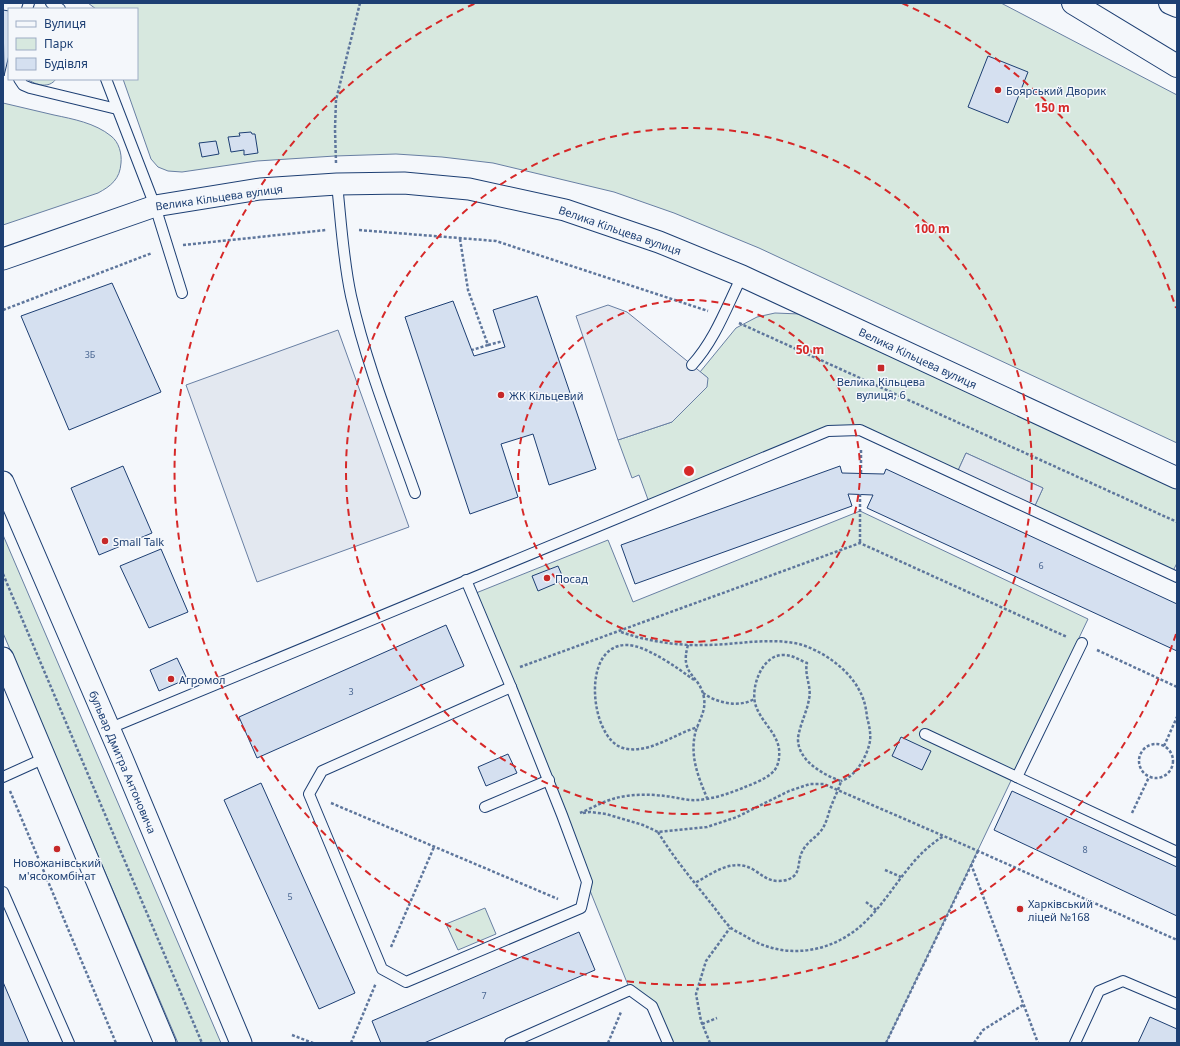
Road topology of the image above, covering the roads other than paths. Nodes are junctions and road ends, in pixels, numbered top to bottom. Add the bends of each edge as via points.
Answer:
1 (1073, 3) edge
2 (1170, 3) edge
3 (1177, 6) edge
4 (1177, 66) edge
5 (20, 80) edge
6 (106, 80) edge
7 (117, 109) junction
8 (338, 184) junction
9 (155, 206) junction
10 (3, 259) edge
11 (742, 276) junction
12 (182, 293) dead end
13 (692, 365) dead end
14 (1177, 478) edge
15 (3, 482) edge
16 (415, 493) dead end
17 (1177, 577) edge
18 (466, 580) junction
19 (1082, 643) road end
20 (3, 658) edge
21 (511, 687) junction
22 (108, 729) junction
23 (925, 734) dead end
24 (45, 758) junction
25 (4, 777) edge
26 (1017, 777) junction
27 (548, 780) junction
28 (485, 807) dead end
29 (1177, 852) edge
30 (3, 892) edge
31 (1177, 1004) edge
32 (70, 1043) edge
33 (165, 1043) edge
34 (241, 1043) edge
35 (510, 1043) edge
36 (668, 1043) edge
37 (1075, 1043) edge

1 - 4 highway
2 - 3 highway
5 - 7 lane via 30,88
6 - 7 lane
7 - 9 lane
8 - 9 street, Велика Кільцева вулиця via 260,189
8 - 11 street, Велика Кільцева вулиця via 404,183 469,189 565,210 659,242
8 - 16 lane via 342,236 351,295 368,358
9 - 10 street, Велика Кільцева вулиця
9 - 12 lane
11 - 13 lane via 714,333 700,357
11 - 14 street, Велика Кільцева вулиця
15 - 22 street, бульвар Дмитра Антоновича
17 - 18 lane via 860,430 828,431
18 - 21 lane
18 - 22 lane
19 - 26 lane
20 - 24 street
21 - 27 lane
21 - 27 lane via 322,770 309,794 382,969 406,982 581,908 587,882
22 - 34 street, бульвар Дмитра Антоновича
23 - 26 lane
24 - 25 lane
24 - 33 street
26 - 29 lane
27 - 28 lane
30 - 32 lane
31 - 37 lane via 1123,981 1099,991
35 - 36 lane via 630,990 652,1006

